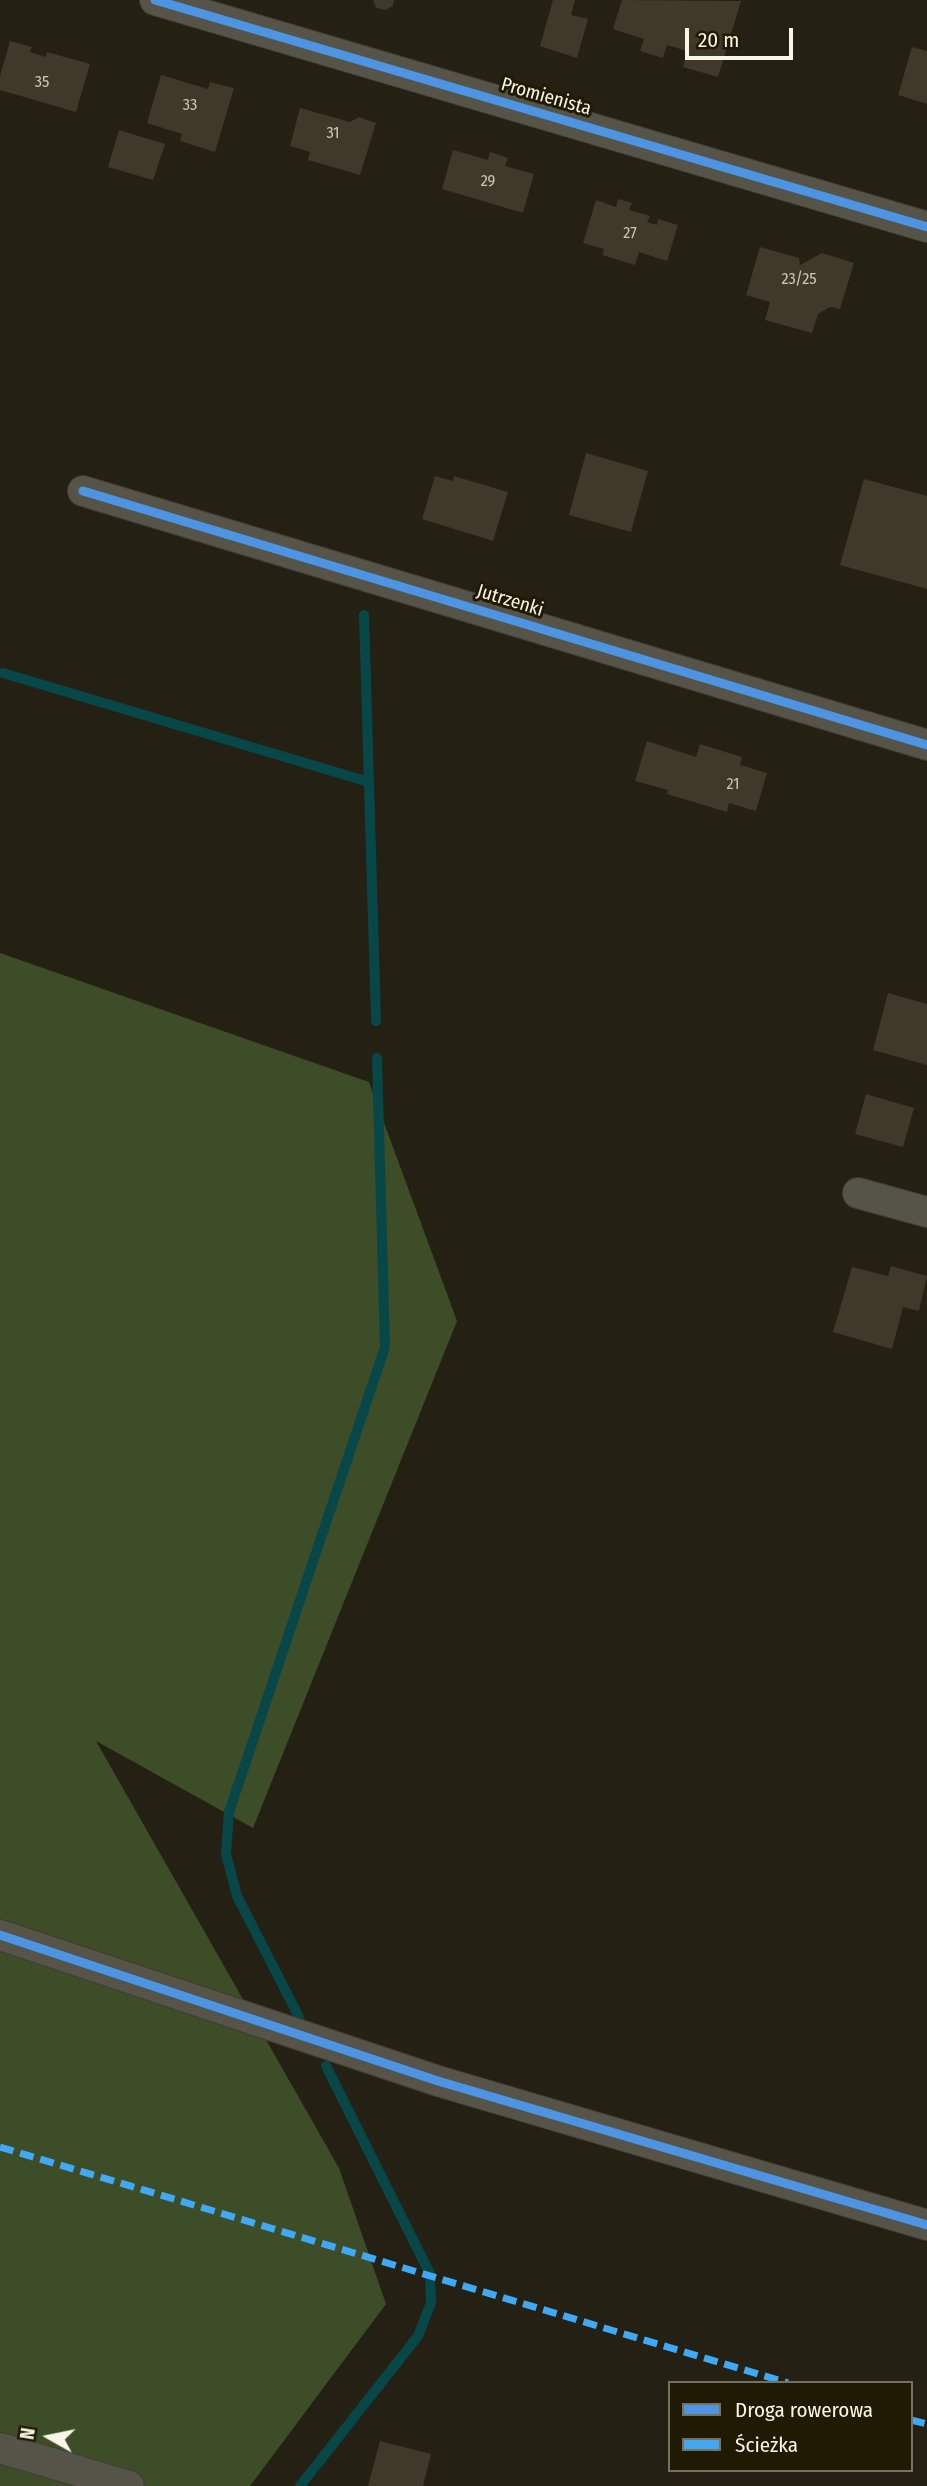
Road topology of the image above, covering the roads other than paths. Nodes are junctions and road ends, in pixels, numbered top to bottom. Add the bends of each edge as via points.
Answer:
1 (155, 0) edge
2 (927, 227) edge
3 (83, 491) dead end
4 (927, 745) edge
5 (858, 1194) dead end
6 (927, 1212) edge
7 (0, 1935) edge
8 (927, 2225) edge
9 (0, 2448) edge
10 (129, 2486) edge

1 - 2 street, Promienista
3 - 4 street, Jutrzenki
5 - 6 street
7 - 8 street via 438,2081
9 - 10 street

